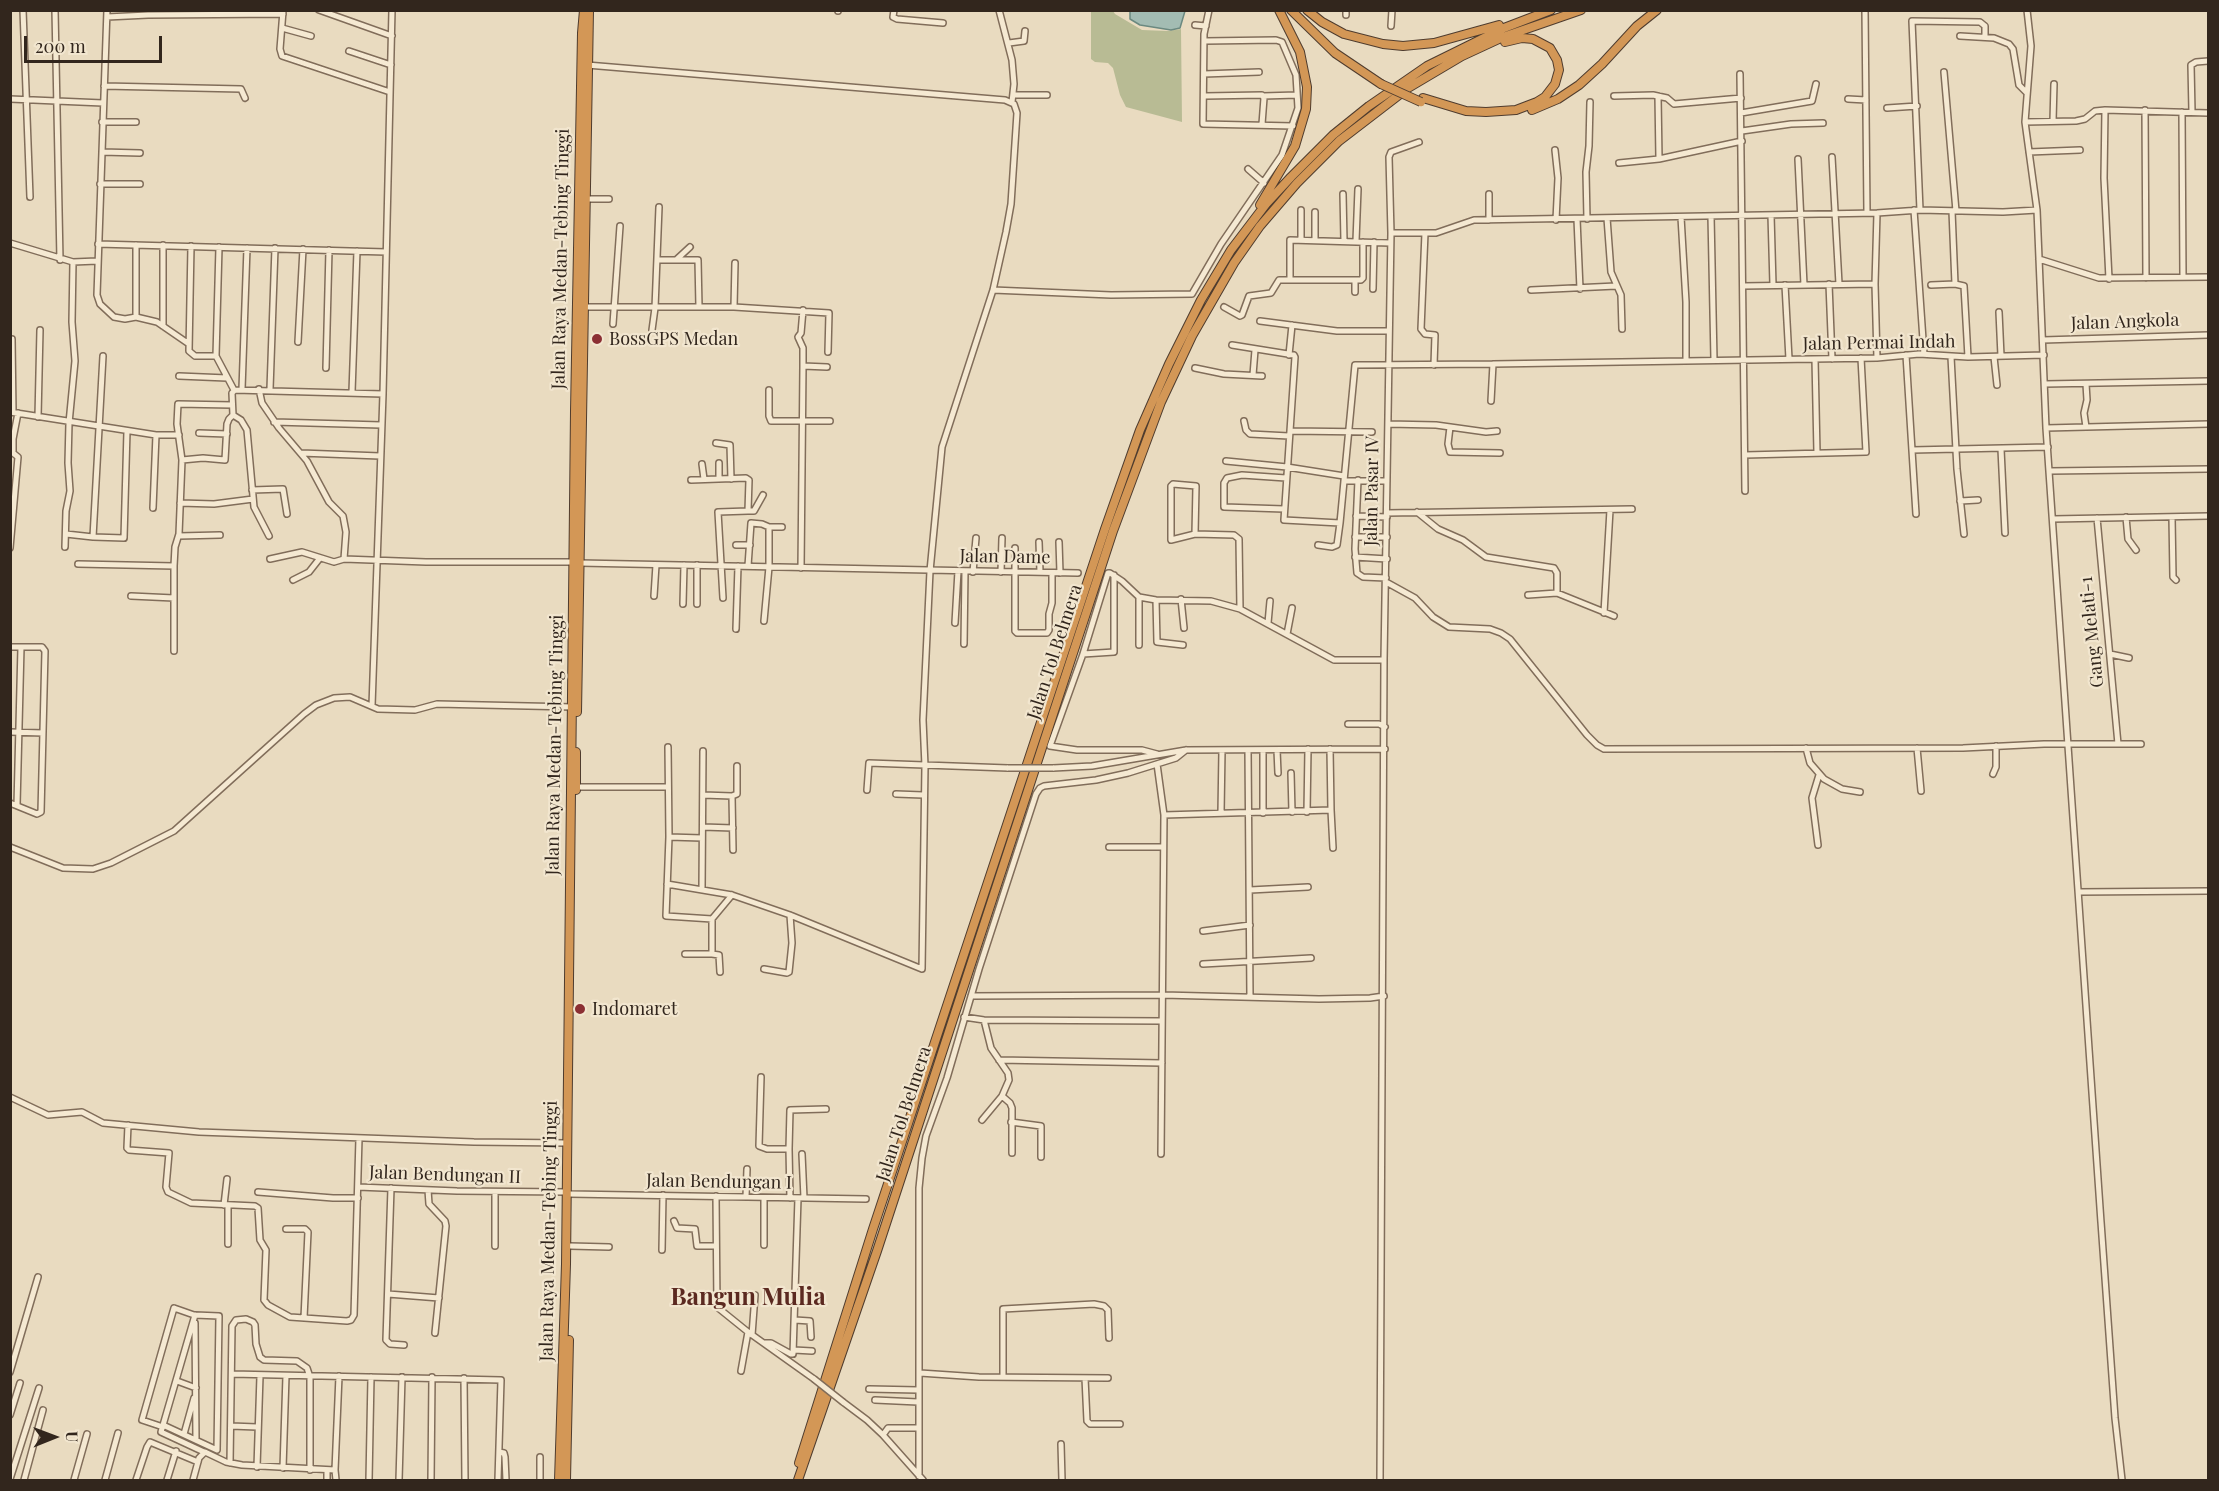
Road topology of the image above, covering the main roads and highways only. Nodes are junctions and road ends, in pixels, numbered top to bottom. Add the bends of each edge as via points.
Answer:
1 (584, 10) edge
2 (589, 10) edge
3 (1279, 10) edge
4 (1292, 10) edge
5 (1307, 10) edge
6 (1549, 10) edge
7 (1581, 10) edge
8 (1657, 10) edge
9 (1462, 56) junction
10 (1422, 100) junction
11 (1231, 250) junction
12 (577, 563) junction
13 (574, 707) junction
14 (569, 1193) junction
15 (559, 1480) edge
16 (566, 1480) edge
17 (793, 1480) edge
18 (798, 1480) edge

1 - 12 highway, Jalan Raya Medan-Tebing Tinggi
2 - 12 highway, Jalan Raya Medan-Tebing Tinggi
3 - 11 highway via 1300,52 1305,71 1306,110 1286,163
4 - 10 highway, bridge via 1382,82
5 - 6 highway via 1344,34 1403,46 1450,39
6 - 11 highway, Jalan Tol Belmera via 1465,45 1369,106 1291,177
7 - 9 highway, Jalan Tol Belmera
8 - 10 highway via 1636,26 1589,77 1539,108 1485,116 1447,111
9 - 10 highway via 1512,39 1533,39 1550,48 1557,60 1558,78 1545,97 1516,110 1466,111
9 - 18 highway, Jalan Tol Belmera via 1375,112 1297,183 1234,263 1176,369 1113,531
11 - 17 highway, Jalan Tol Belmera via 1168,364 1140,430
12 - 13 highway, Jalan Raya Medan-Tebing Tinggi
13 - 14 highway, Jalan Raya Medan-Tebing Tinggi
13 - 14 highway, Jalan Raya Medan-Tebing Tinggi
14 - 15 highway, Jalan Raya Medan-Tebing Tinggi
14 - 16 highway, Jalan Raya Medan-Tebing Tinggi

